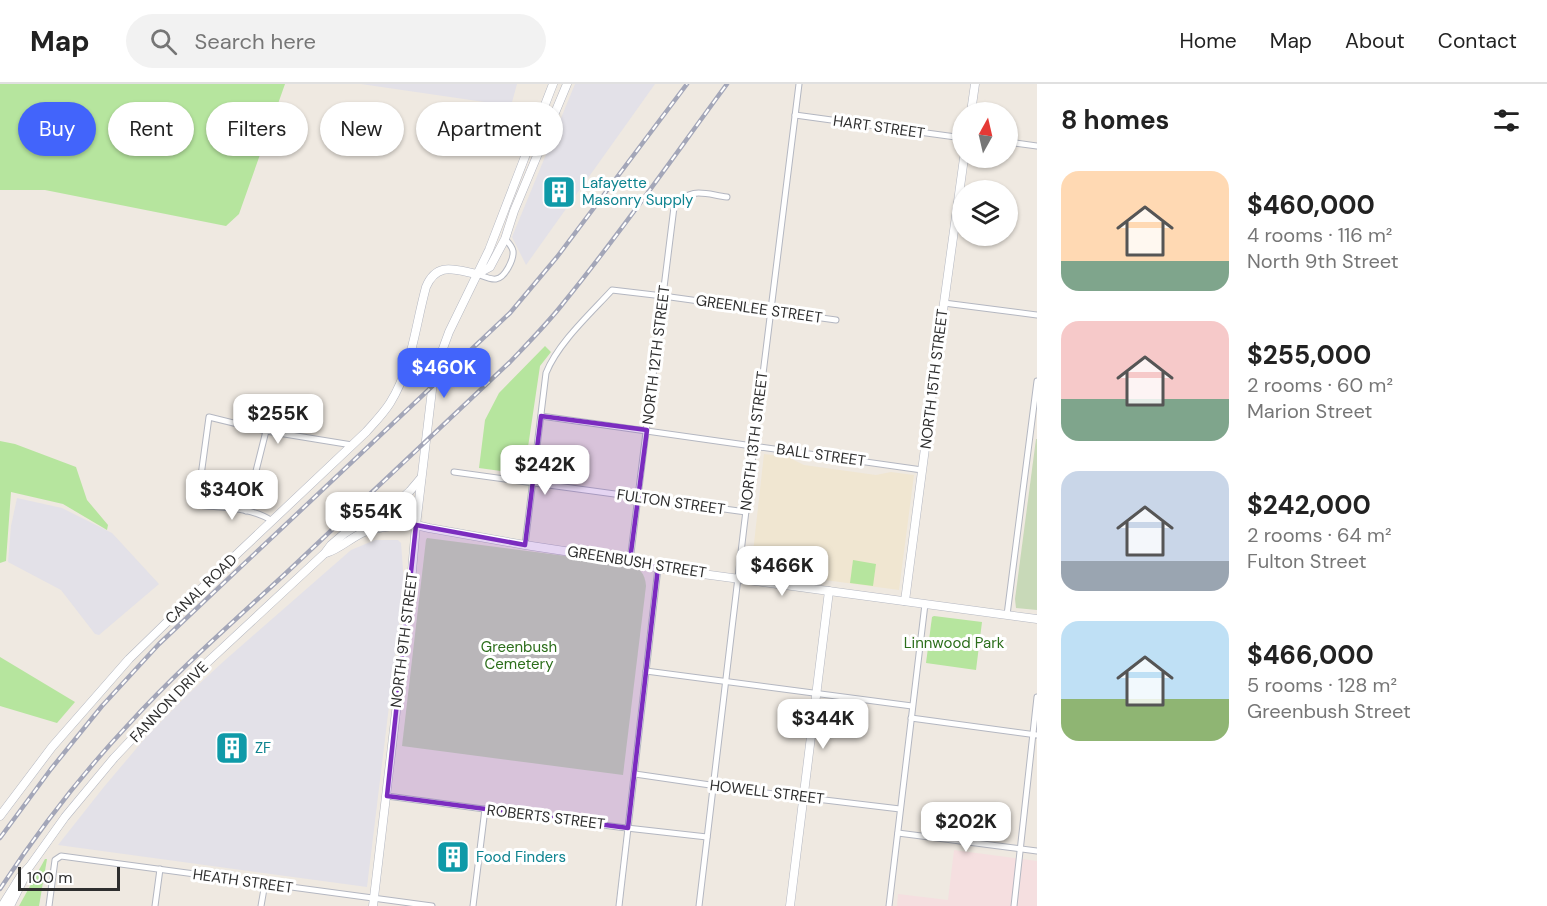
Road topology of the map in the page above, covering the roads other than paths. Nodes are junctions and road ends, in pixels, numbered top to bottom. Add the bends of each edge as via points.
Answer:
1 (553, 84) edge
2 (567, 84) edge
3 (799, 84) edge
4 (975, 84) edge
5 (972, 102) edge
6 (795, 115) junction
7 (952, 136) edge
8 (1018, 143) edge
9 (1037, 146) edge
10 (963, 168) edge
11 (727, 197) dead end
12 (505, 238) junction
13 (477, 274) junction
14 (663, 296) junction
15 (944, 303) junction
16 (771, 310) junction
17 (1037, 315) edge
18 (836, 320) dead end
19 (1037, 381) edge
20 (541, 416) junction
21 (647, 430) junction
22 (266, 431) junction
23 (352, 445) junction
24 (754, 445) junction
25 (922, 470) junction
26 (454, 472) dead end
27 (422, 476) junction
28 (533, 482) junction
29 (639, 498) junction
30 (246, 511) junction
31 (746, 512) junction
32 (273, 521) junction
33 (361, 523) junction
34 (416, 525) junction
35 (525, 545) junction
36 (325, 553) junction
37 (630, 561) junction
38 (658, 568) junction
39 (738, 578) junction
40 (829, 591) junction
41 (905, 601) junction
42 (925, 604) junction
43 (1007, 615) junction
44 (1037, 619) edge
45 (646, 671) junction
46 (726, 681) junction
47 (816, 694) junction
48 (1037, 697) edge
49 (912, 706) junction
50 (910, 718) junction
51 (1035, 735) edge
52 (635, 774) junction
53 (713, 786) junction
54 (387, 796) junction
55 (804, 797) junction
56 (485, 809) junction
57 (900, 809) junction
58 (0, 816) edge
59 (628, 828) junction
60 (898, 833) junction
61 (707, 837) junction
62 (1020, 848) junction
63 (1037, 851) edge
64 (30, 866) junction
65 (160, 869) junction
66 (265, 884) junction
67 (374, 902) edge
68 (2, 906) edge
69 (10, 906) edge
70 (49, 906) edge
71 (155, 906) edge
72 (261, 906) edge
73 (432, 906) edge
74 (474, 906) edge
75 (619, 906) edge
76 (699, 906) edge
77 (790, 906) edge
78 (889, 906) edge
79 (1014, 906) edge

1 - 13 main road, NORTH 9TH STREET
2 - 12 main road, NORTH 9TH STREET
3 - 6 street, NORTH 13TH STREET
4 - 5 main road
6 - 7 street, HART STREET
6 - 16 street, NORTH 13TH STREET
8 - 9 street
10 - 15 main road, NORTH 15TH STREET
11 - 14 street, NORTH 12TH STREET via 690,194 674,207
12 - 13 main road, NORTH 9TH STREET via 490,267
12 - 13 street via 513,255 504,274 496,279
13 - 23 main road, CANAL ROAD via 443,269 429,280 397,390 379,418
13 - 27 main road, NORTH 9TH STREET via 434,373
14 - 16 street, GREENLEE STREET
14 - 20 street, GREENLEE STREET via 612,290 551,361
14 - 21 street, NORTH 12TH STREET
15 - 17 street
15 - 25 main road, NORTH 15TH STREET
16 - 18 street, GREENLEE STREET
16 - 24 street, NORTH 13TH STREET
19 - 43 street
20 - 21 street, BALL STREET
20 - 28 street
21 - 24 street, BALL STREET
21 - 29 street, NORTH 12TH STREET
22 - 23 street
22 - 30 street
22 - 30 street via 209,417 198,505
23 - 32 main road, CANAL ROAD
24 - 25 street, BALL STREET
24 - 31 street, NORTH 13TH STREET
25 - 41 main road, NORTH 15TH STREET
26 - 28 street, FULTON STREET
27 - 33 main road via 400,500
27 - 34 main road, NORTH 9TH STREET
28 - 29 street, FULTON STREET
28 - 35 street
29 - 31 street, FULTON STREET
29 - 37 street, NORTH 12TH STREET
30 - 32 street
31 - 39 street, NORTH 13TH STREET
32 - 58 main road, CANAL ROAD via 129,659 58,740
33 - 34 main road, FANNON DRIVE via 407,519
33 - 36 main road, FANNON DRIVE
34 - 35 main road, GREENBUSH STREET
34 - 36 main road, FANNON DRIVE via 374,528
34 - 54 main road, NORTH 9TH STREET
35 - 37 main road, GREENBUSH STREET
36 - 64 main road, FANNON DRIVE via 176,692 114,758
37 - 38 main road, GREENBUSH STREET
38 - 39 main road, GREENBUSH STREET
38 - 45 street
39 - 40 main road, GREENBUSH STREET
39 - 46 street, NORTH 13TH STREET
40 - 41 main road, GREENBUSH STREET
40 - 47 main road
41 - 42 main road, GREENBUSH STREET
42 - 43 main road, GREENBUSH STREET
42 - 49 street
43 - 44 main road, GREENBUSH STREET
45 - 46 street
45 - 52 street
46 - 47 street
46 - 53 street, NORTH 13TH STREET
47 - 49 street
47 - 55 main road
48 - 51 street
49 - 50 street
50 - 51 street
50 - 57 street
51 - 62 street
52 - 53 street, HOWELL STREET
52 - 59 street
53 - 55 street, HOWELL STREET
53 - 61 street, NORTH 13TH STREET
54 - 56 street, ROBERTS STREET
54 - 67 main road, NORTH 9TH STREET
55 - 57 street, HOWELL STREET
55 - 77 main road
56 - 59 street, ROBERTS STREET
56 - 74 street
57 - 60 street
59 - 61 street, ROBERTS STREET
59 - 75 street
60 - 62 street
60 - 78 street
61 - 76 street, NORTH 13TH STREET
62 - 63 street
62 - 79 street
64 - 68 main road, FANNON DRIVE
64 - 69 main road, FANNON DRIVE
65 - 66 street, HEATH STREET
65 - 70 street, HEATH STREET via 61,856 55,860
65 - 71 street
66 - 67 street, HEATH STREET
66 - 72 street
67 - 73 street, HEATH STREET

